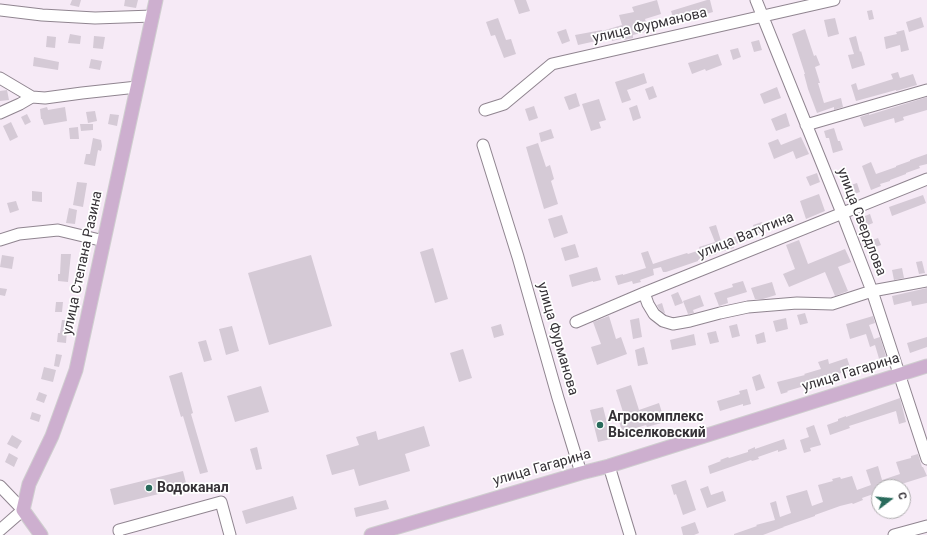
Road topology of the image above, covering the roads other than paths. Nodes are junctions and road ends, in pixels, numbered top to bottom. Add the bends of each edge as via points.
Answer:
1 (156, 0) edge
2 (756, 0) edge
3 (834, 0) edge
4 (0, 10) edge
5 (153, 16) junction
6 (762, 16) junction
7 (0, 78) edge
8 (137, 87) junction
9 (927, 90) edge
10 (32, 97) junction
11 (486, 110) dead end
12 (0, 113) edge
13 (806, 125) junction
14 (483, 145) dead end
15 (927, 179) edge
16 (842, 214) junction
17 (0, 240) edge
18 (104, 241) junction
19 (927, 281) edge
20 (872, 291) junction
21 (644, 293) junction
22 (576, 322) dead end
23 (927, 366) edge
24 (899, 374) junction
25 (927, 459) edge
26 (609, 466) junction
27 (581, 473) junction
28 (0, 486) edge
29 (23, 510) junction
30 (927, 526) edge
31 (0, 530) edge
32 (119, 531) dead end
33 (41, 535) edge
34 (230, 535) edge
35 (372, 535) edge
36 (630, 535) edge
37 (894, 535) edge

1 - 5 main road, улица Степана Разина
2 - 6 street, улица Свердлова
3 - 6 street, улица Фурманова
4 - 5 street via 42,16
5 - 8 main road, улица Степана Разина
6 - 11 street, улица Фурманова via 552,64 504,104
6 - 13 street, улица Свердлова
7 - 10 street
8 - 10 street via 45,98
8 - 18 main road, улица Степана Разина
9 - 13 street
10 - 12 street
13 - 16 street, улица Свердлова
14 - 27 street, улица Фурманова
15 - 16 street, улица Ватутина
16 - 20 street, улица Свердлова
16 - 21 street, улица Ватутина
17 - 18 street via 19,234 58,230
18 - 29 main road, улица Степана Разина via 76,370 52,436 29,484
19 - 20 street
20 - 21 street via 832,304 797,303 748,307 673,324 663,321 654,314
20 - 24 street, улица Свердлова
21 - 22 street, улица Ватутина
23 - 24 main road, улица Гагарина
24 - 25 street, улица Свердлова
24 - 26 main road, улица Гагарина
26 - 27 main road, улица Гагарина
26 - 36 street
27 - 35 main road, улица Гагарина
28 - 29 street
29 - 31 street
29 - 33 main road
30 - 37 street
32 - 34 street via 221,502

